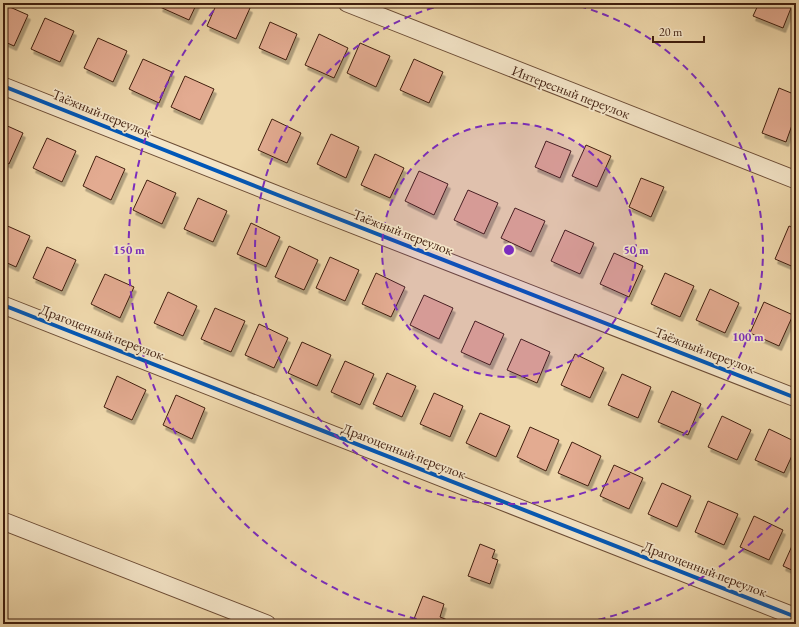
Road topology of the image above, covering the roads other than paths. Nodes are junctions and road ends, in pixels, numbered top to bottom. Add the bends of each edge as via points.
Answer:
1 (347, 3) edge
2 (3, 86) edge
3 (796, 180) edge
4 (3, 305) edge
5 (796, 398) edge
6 (3, 521) edge
7 (796, 617) edge
8 (267, 624) edge

1 - 3 street, Интересный переулок
2 - 5 street, Таёжный переулок
4 - 7 street, Драгоценный переулок
6 - 8 street

